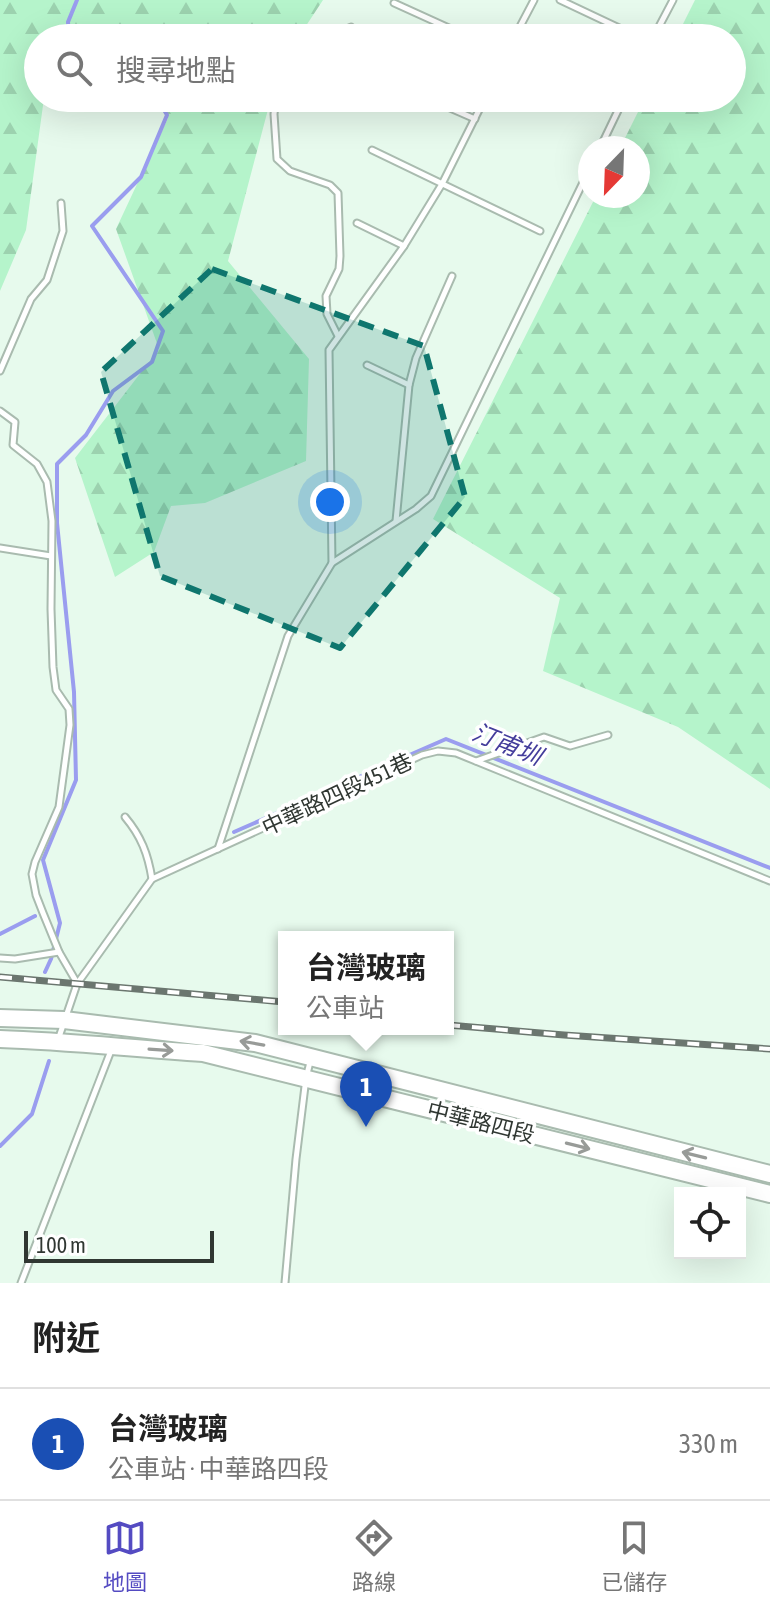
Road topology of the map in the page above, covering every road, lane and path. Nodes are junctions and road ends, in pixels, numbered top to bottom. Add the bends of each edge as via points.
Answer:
1 (534, 0) edge
2 (560, 0) edge
3 (673, 0) edge
4 (394, 3) dead end
5 (440, 24) edge
6 (521, 24) edge
7 (611, 24) edge
8 (660, 24) edge
9 (274, 112) edge
10 (459, 112) edge
11 (478, 112) edge
12 (617, 112) edge
13 (475, 119) junction
14 (606, 136) edge
15 (372, 150) dead end
16 (442, 184) junction
17 (578, 193) edge
18 (61, 203) dead end
19 (357, 223) dead end
20 (540, 231) dead end
21 (404, 246) junction
22 (452, 276) dead end
23 (338, 336) junction
24 (367, 365) dead end
25 (0, 371) edge
26 (409, 385) junction
27 (0, 411) edge
28 (396, 522) junction
29 (0, 548) edge
30 (51, 556) junction
31 (332, 563) junction
32 (608, 735) dead end
33 (475, 761) junction
34 (125, 817) dead end
35 (218, 849) junction
36 (152, 879) junction
37 (770, 881) edge
38 (59, 952) junction
39 (0, 958) edge
40 (77, 984) junction
41 (0, 1018) edge
42 (64, 1020) junction
43 (0, 1039) edge
44 (58, 1040) junction
45 (113, 1047) junction
46 (312, 1057) junction
47 (306, 1078) junction
48 (770, 1174) edge
49 (770, 1194) edge
50 (21, 1283) edge
51 (285, 1283) edge

1 - 6 lane
2 - 7 lane
3 - 8 lane
4 - 5 lane
9 - 23 lane via 277,159 290,171 338,193 339,269 326,296 327,314
10 - 13 lane
11 - 13 lane
12 - 14 lane
13 - 16 lane
15 - 16 lane
16 - 20 lane
16 - 21 lane
17 - 28 lane, 中華路四段451巷 via 431,496
18 - 25 lane via 63,231 47,280 31,299
19 - 21 lane
21 - 23 lane
22 - 26 lane
23 - 31 lane via 329,350
24 - 26 lane
26 - 28 lane
27 - 30 lane via 15,422 13,445 37,464 47,482
28 - 31 lane, 中華路四段451巷
29 - 30 lane
30 - 38 lane via 53,667 70,725 59,807 32,874
31 - 35 lane, 中華路四段451巷 via 288,636
32 - 33 lane via 570,746 544,737
33 - 35 lane, 中華路四段451巷 via 456,753 422,755
33 - 37 lane, 中華路四段451巷
34 - 36 lane via 148,854
35 - 36 lane, 中華路四段451巷
36 - 40 lane
38 - 39 lane
38 - 40 lane
40 - 42 lane
41 - 42 main road, 中華路四段
42 - 44 lane
46 -> 42 main road, 中華路四段 via 255,1043
43 - 44 main road, 中華路四段
44 - 45 main road, 中華路四段
45 -> 47 main road, 中華路四段 via 203,1053
45 - 50 lane
46 - 47 lane
48 -> 46 main road, 中華路四段
47 -> 49 main road, 中華路四段
47 - 51 lane

